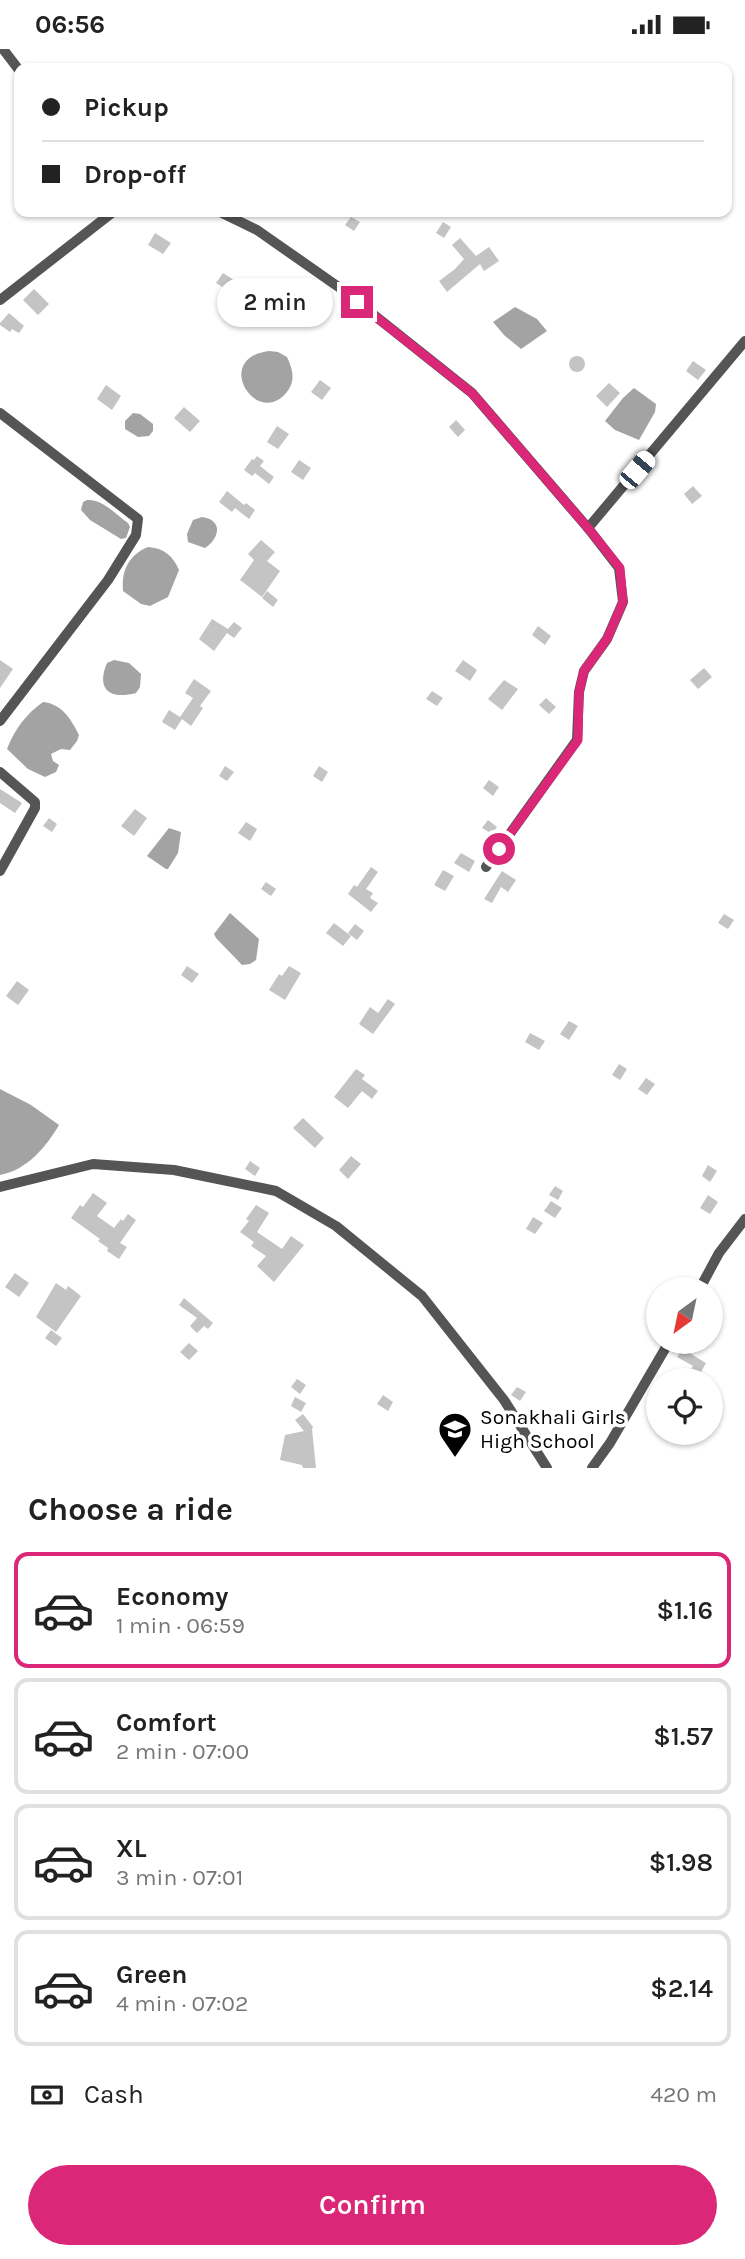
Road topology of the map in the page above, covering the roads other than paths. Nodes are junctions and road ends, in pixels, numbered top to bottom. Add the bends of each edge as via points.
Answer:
1 (3, 49) edge
2 (14, 63) edge
3 (107, 217) edge
4 (230, 217) edge
5 (0, 300) edge
6 (745, 341) edge
7 (0, 413) edge
8 (588, 528) junction
9 (0, 721) edge
10 (0, 772) edge
11 (486, 867) dead end
12 (0, 871) edge
13 (0, 1187) edge
14 (745, 1219) edge
15 (706, 1277) edge
16 (661, 1355) edge
17 (547, 1468) edge
18 (592, 1468) edge

1 - 2 street
3 - 5 street
4 - 8 street via 257,230 340,288 472,393
6 - 8 street
7 - 9 street via 138,519 136,535 108,580
8 - 11 street via 620,568 623,602 607,639 584,671 578,740
10 - 12 street via 35,802
13 - 17 street via 93,1164 174,1170 276,1191 337,1226 422,1296 504,1400
14 - 15 street
16 - 18 street

